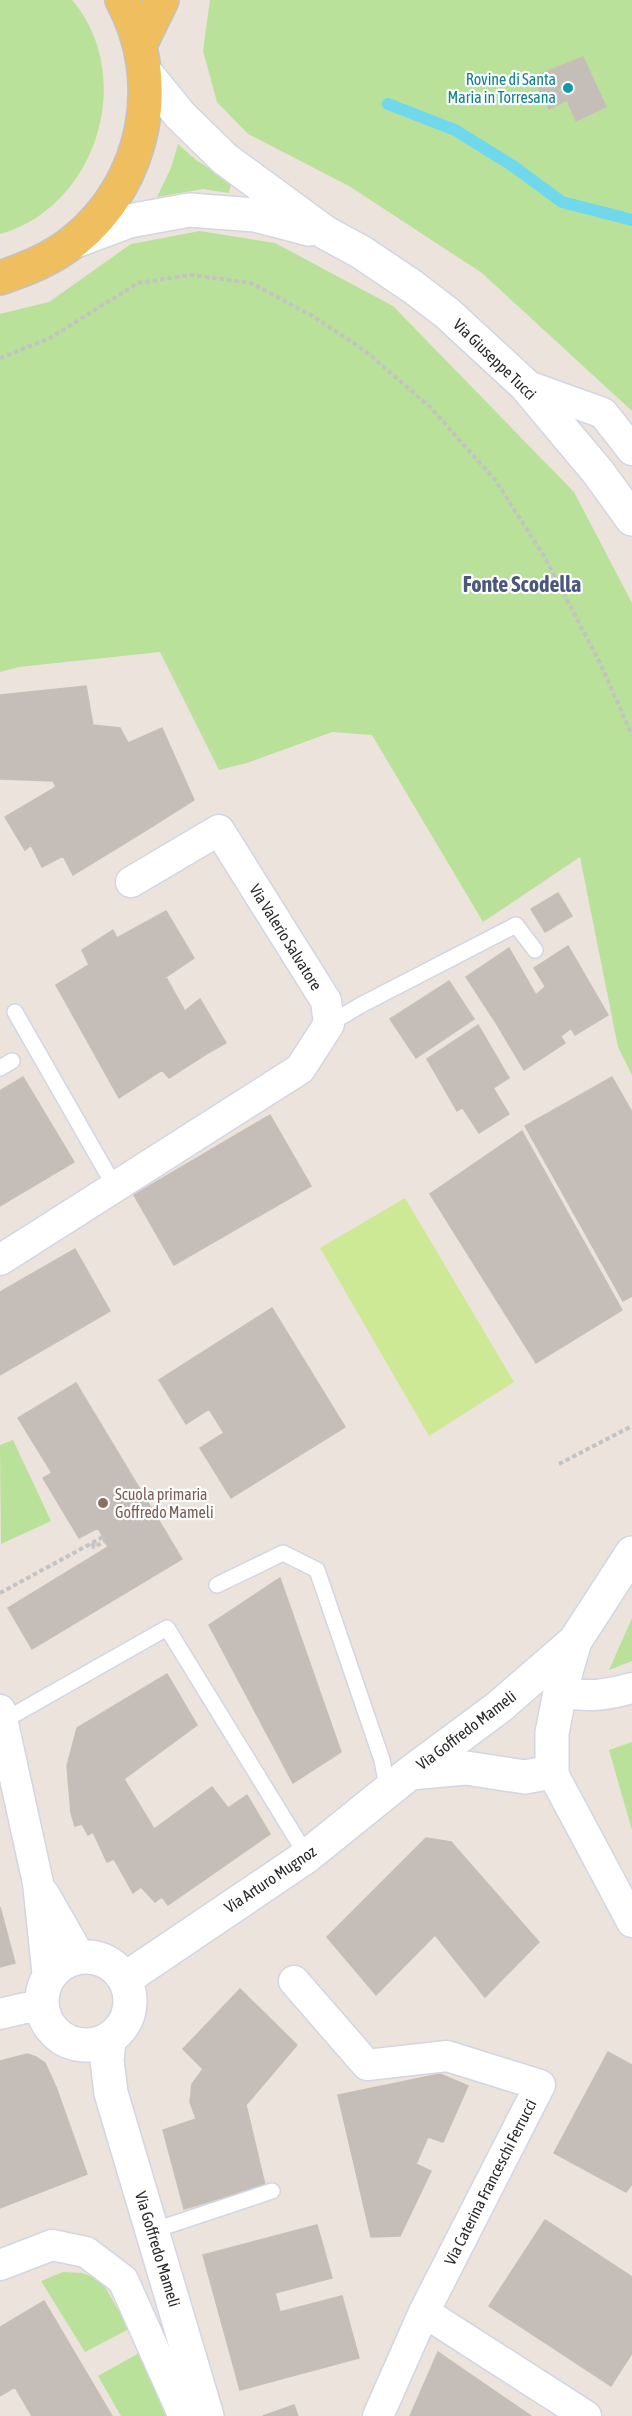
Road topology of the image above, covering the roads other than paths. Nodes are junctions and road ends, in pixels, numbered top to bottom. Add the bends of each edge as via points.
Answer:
1 (122, 0) edge
2 (162, 0) edge
3 (143, 59) junction
4 (326, 233) junction
5 (73, 242) junction
6 (0, 278) edge
7 (525, 385) junction
8 (632, 450) edge
9 (632, 519) edge
10 (131, 882) dead end
11 (535, 950) dead end
12 (15, 1012) dead end
13 (329, 1024) junction
14 (115, 1187) junction
15 (0, 1260) edge
16 (632, 1553) edge
17 (217, 1585) dead end
18 (575, 1641) junction
19 (632, 1688) edge
20 (560, 1692) junction
21 (1, 1717) edge
22 (552, 1772) junction
23 (399, 1782) junction
24 (307, 1856) junction
25 (38, 1883) junction
26 (632, 1922) edge
27 (80, 1957) junction
28 (125, 1979) junction
29 (294, 1981) dead end
30 (45, 1992) junction
31 (0, 2014) edge
32 (109, 2040) junction
33 (72, 2043) junction
34 (111, 2092) junction
35 (272, 2191) dead end
36 (152, 2231) junction
37 (0, 2265) edge
38 (424, 2312) junction
39 (206, 2410) edge
40 (378, 2416) edge
41 (586, 2416) edge

1 - 3 main road
2 - 3 main road
3 - 4 main road, Via Giuseppe Tucci via 180,115 225,159
3 - 5 main road via 145,104 141,136 131,166 116,195
4 - 5 main road, Via Giuseppe Tucci via 255,215 189,210 129,221
4 - 7 main road, Via Giuseppe Tucci via 413,287
5 - 6 main road via 37,265
7 - 8 street via 603,413
7 - 9 main road, Via Giuseppe Tucci
10 - 13 street, Via Valerio Salvatore via 219,830 326,1001
11 - 13 lane via 516,925
12 - 14 lane
13 - 14 street via 300,1069
14 - 15 street
16 - 18 main road
17 - 23 lane via 283,1553 317,1570 382,1760
18 - 20 main road
18 - 23 main road, Via Goffredo Mameli via 499,1707
19 - 20 street via 585,1697
20 - 22 main road via 552,1733
21 - 24 lane via 166,1628
21 - 25 street
22 - 23 main road, Via Goffredo Mameli via 525,1777 466,1768
22 - 26 street
23 - 24 main road, Via Arturo Mugnoz
24 - 28 main road, Via Arturo Mugnoz
25 - 27 street
25 - 30 street
27 - 28 main road via 108,1962
27 - 30 main road via 64,1962
28 - 32 main road via 131,1996 129,2013
29 - 38 street, Via Caterina Franceschi Ferrucci via 367,2065 447,2056 540,2085
30 - 31 street via 26,2008
30 - 33 main road via 50,2028
32 - 33 main road via 89,2046
32 - 34 main road, Via Goffredo Mameli
33 - 34 main road, Via Goffredo Mameli
34 - 36 main road, Via Goffredo Mameli
35 - 36 lane
36 - 39 main road, Via Goffredo Mameli
37 - 39 street, Via Goffredo Mameli via 52,2245 86,2252 123,2280 181,2410
38 - 40 street, Via Caterina Franceschi Ferrucci
38 - 41 street

